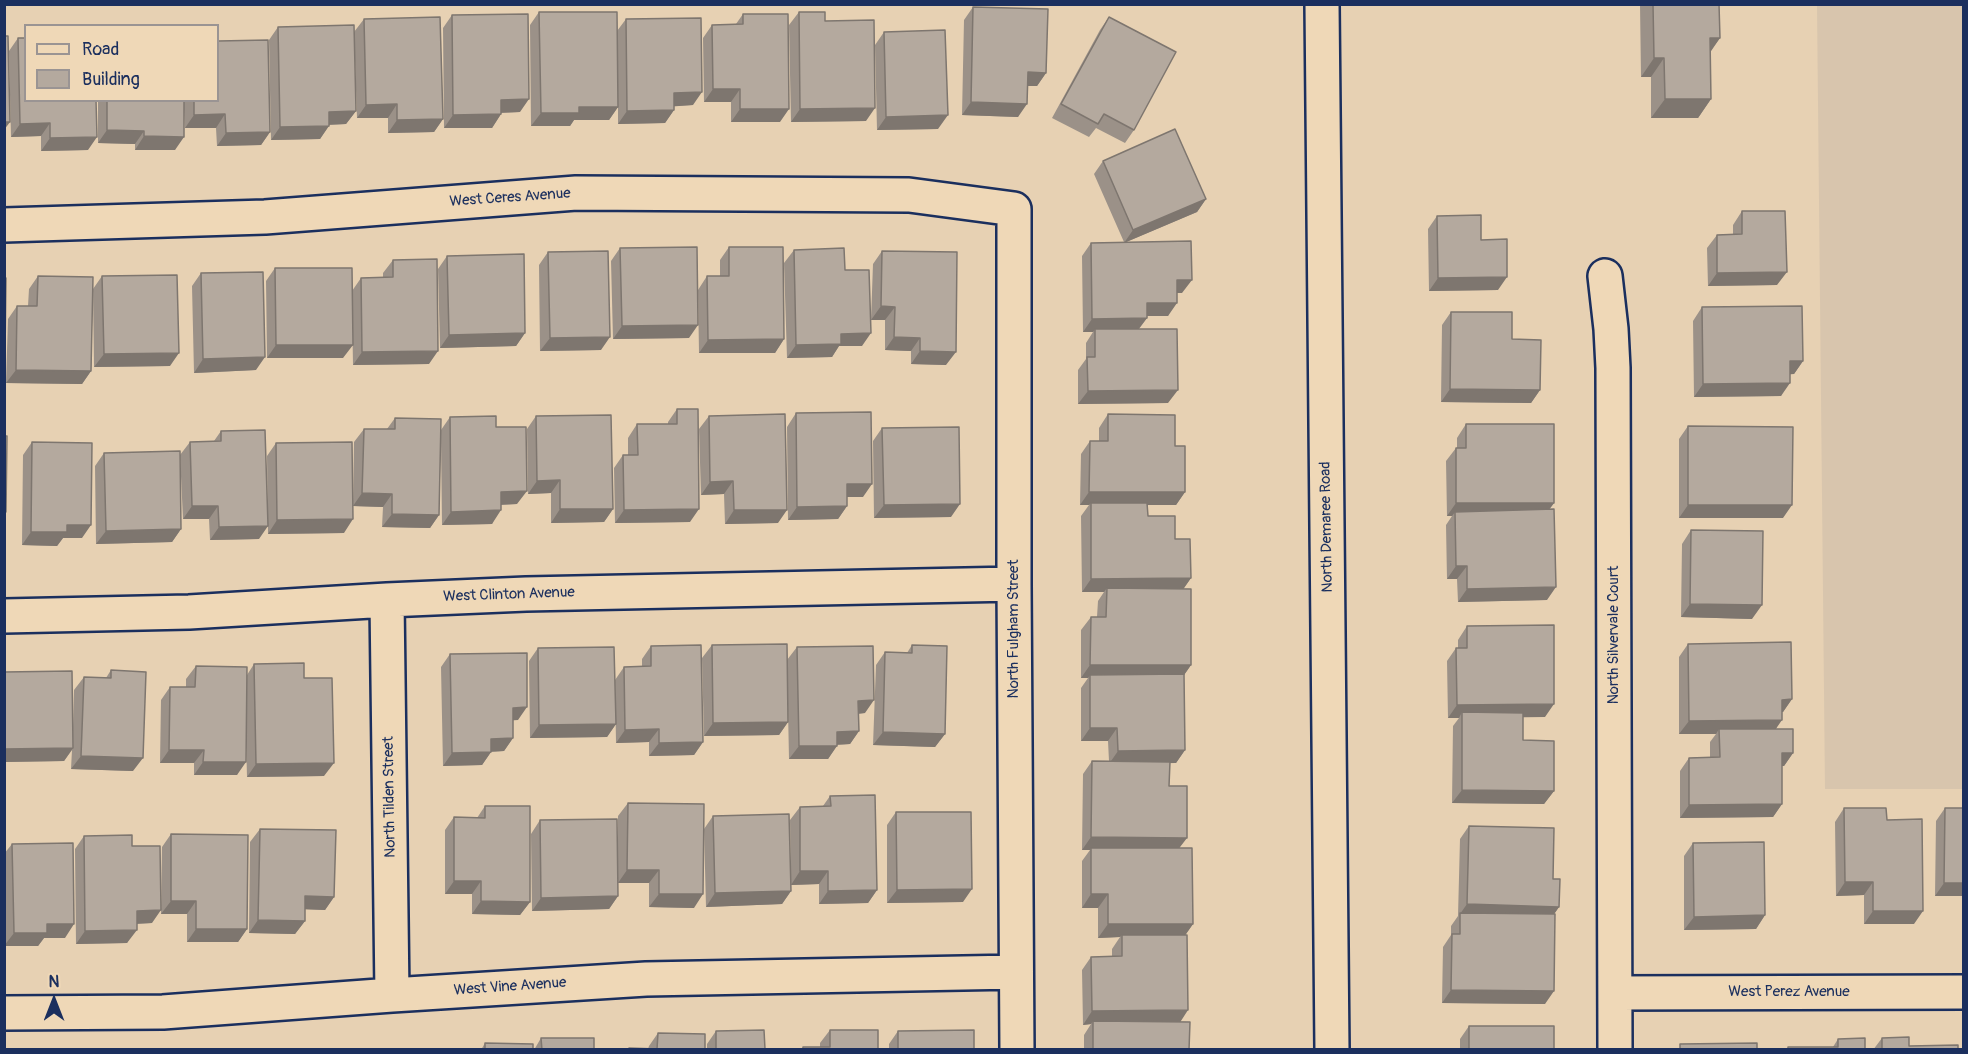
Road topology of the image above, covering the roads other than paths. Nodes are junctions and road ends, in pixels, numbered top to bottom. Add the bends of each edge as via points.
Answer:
1 (1322, 4) edge
2 (1014, 209) joint
3 (4, 225) edge
4 (1605, 276) dead end
5 (1014, 584) junction
6 (387, 600) junction
7 (4, 616) edge
8 (1016, 972) junction
9 (1964, 992) edge
10 (1615, 993) junction
11 (392, 995) junction
12 (4, 1013) edge
13 (1017, 1050) edge
14 (1332, 1050) edge
15 (1615, 1050) edge

1 - 14 street, North Demaree Road
2 - 3 street, West Ceres Avenue via 909,195 576,193 265,217
2 - 5 street, North Fulgham Street
4 - 10 street, North Silvervale Court via 1613,368
5 - 6 street, West Clinton Avenue
5 - 8 street, North Fulgham Street
6 - 7 street, West Clinton Avenue via 189,612
6 - 11 street, North Tilden Street
8 - 11 street, West Vine Avenue via 646,979
8 - 13 street, North Fulgham Street
9 - 10 street, West Perez Avenue
10 - 15 street, North Silvervale Court
11 - 12 street, West Vine Avenue via 163,1012

